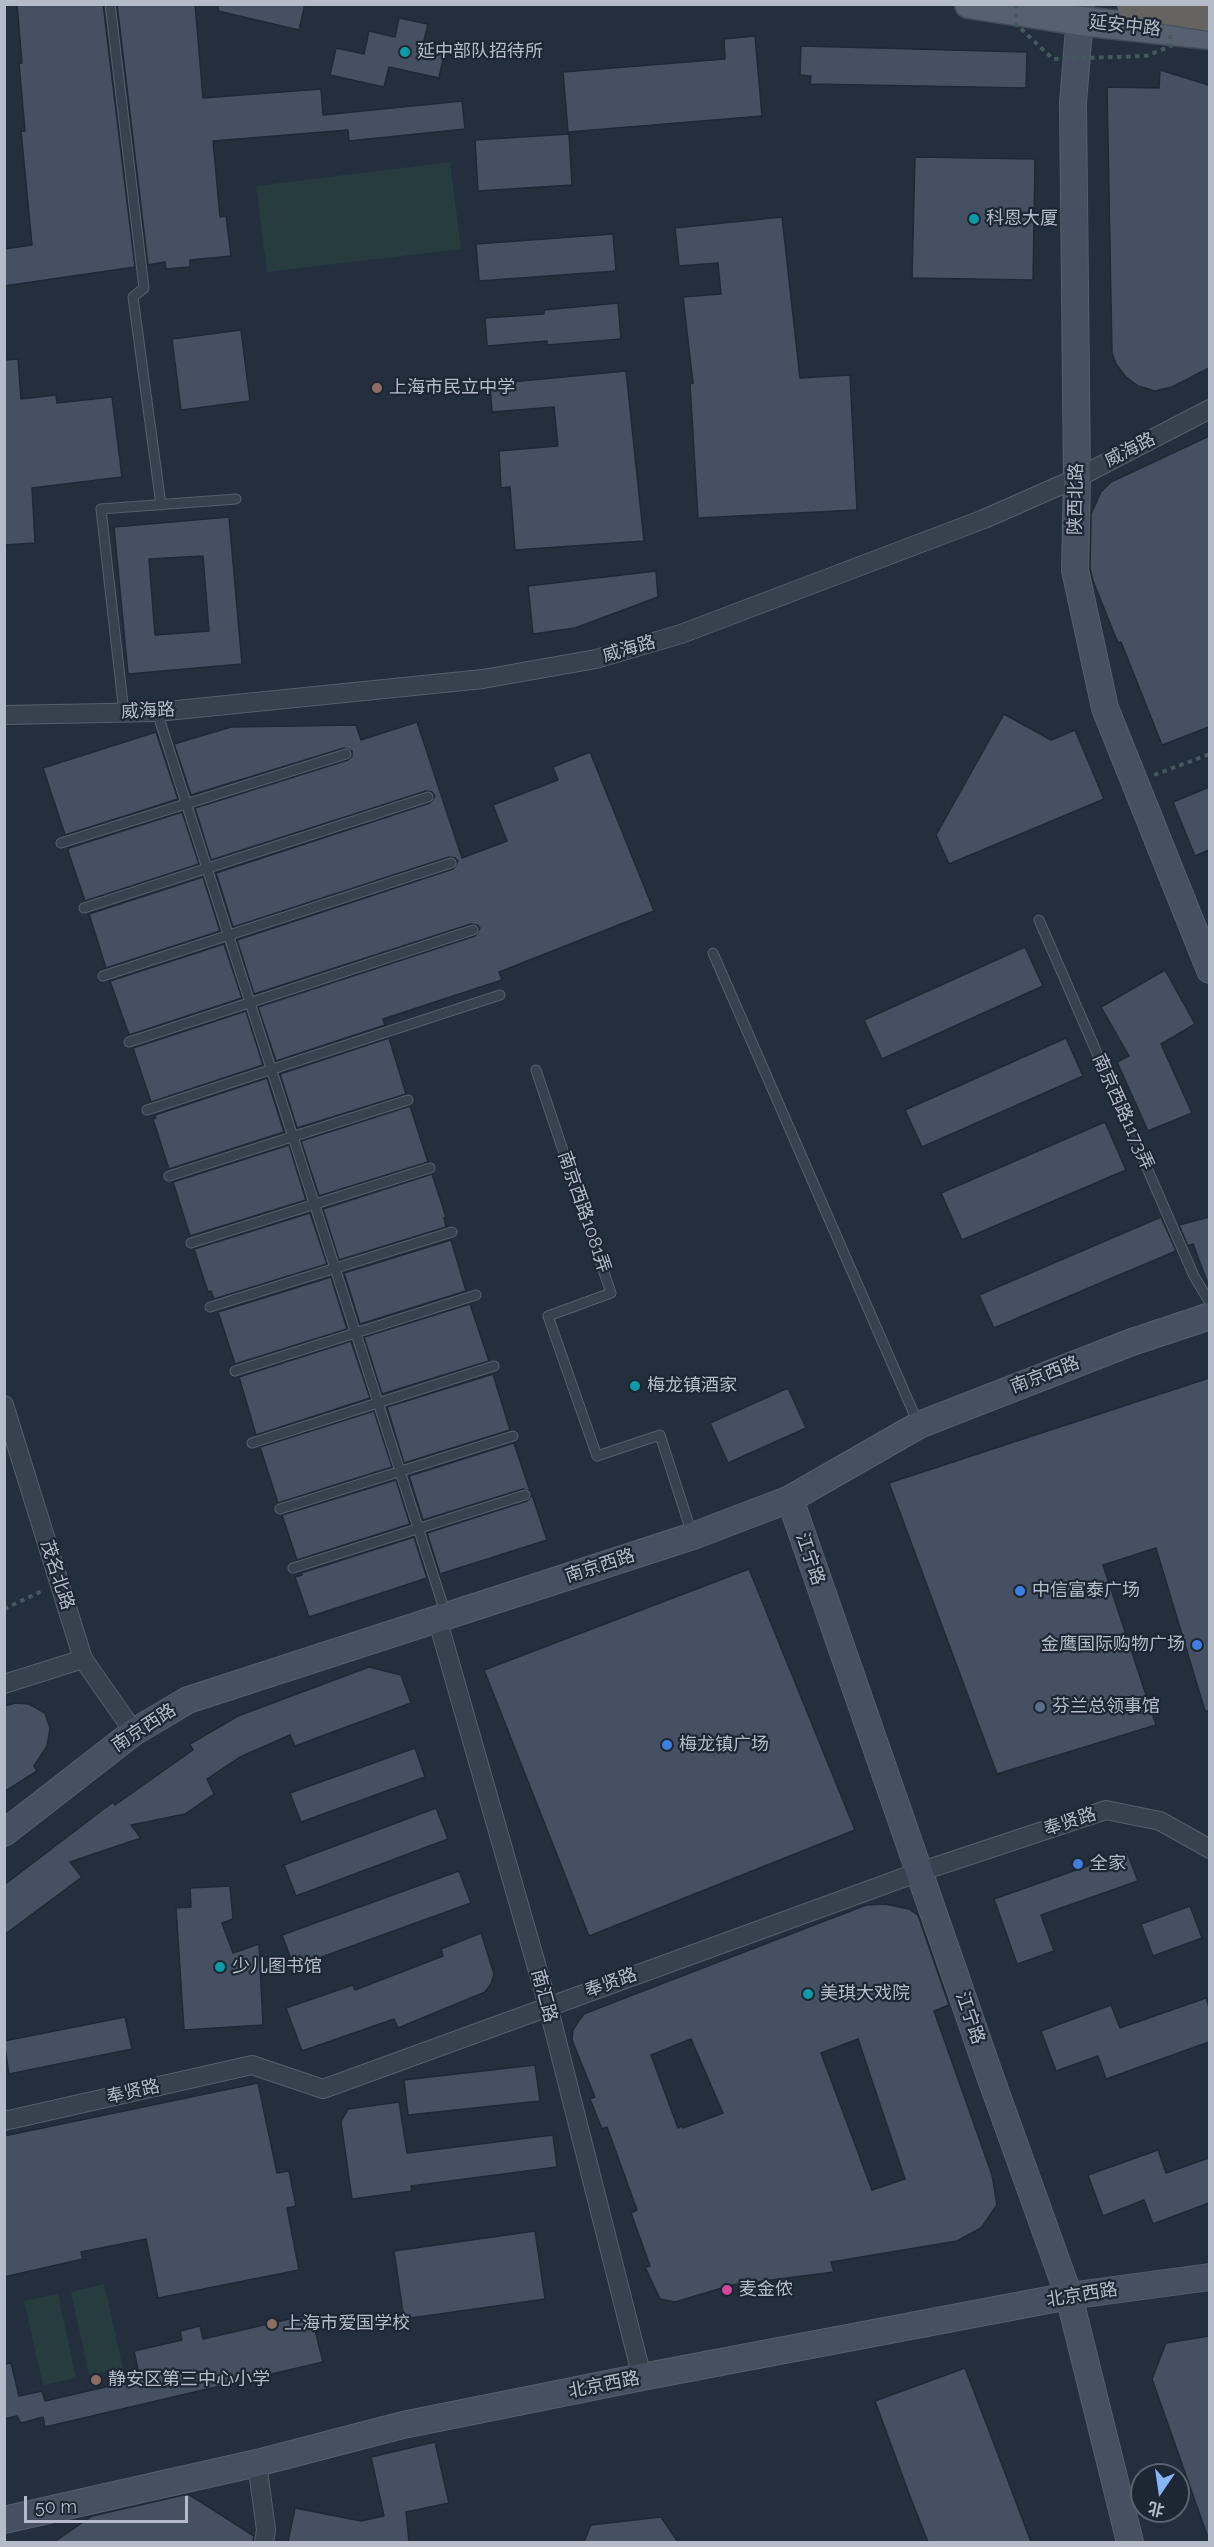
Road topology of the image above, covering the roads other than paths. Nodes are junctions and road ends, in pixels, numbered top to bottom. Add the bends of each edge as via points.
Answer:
1 (110, 4) edge
2 (969, 4) edge
3 (1132, 4) edge
4 (1081, 13) edge
5 (1209, 16) edge
6 (1209, 35) edge
7 (1209, 409) edge
8 (1077, 478) junction
9 (237, 499) dead end
10 (161, 505) junction
11 (157, 712) junction
12 (124, 713) junction
13 (4, 716) edge
14 (346, 754) dead end
15 (428, 797) dead end
16 (187, 804) junction
17 (61, 843) dead end
18 (451, 863) dead end
19 (207, 868) junction
20 (84, 908) dead end
21 (1039, 920) dead end
22 (473, 930) dead end
23 (229, 935) junction
24 (713, 953) dead end
25 (1209, 970) edge
26 (103, 976) dead end
27 (500, 995) dead end
28 (250, 1002) junction
29 (129, 1042) dead end
30 (272, 1069) junction
31 (536, 1070) dead end
32 (408, 1100) dead end
33 (147, 1110) dead end
34 (293, 1137) junction
35 (430, 1168) dead end
36 (169, 1176) dead end
37 (315, 1204) junction
38 (452, 1232) dead end
39 (191, 1243) dead end
40 (335, 1269) junction
41 (476, 1296) dead end
42 (1209, 1303) edge
43 (210, 1307) dead end
44 (1209, 1316) edge
45 (356, 1333) junction
46 (494, 1366) dead end
47 (235, 1371) dead end
48 (378, 1402) junction
49 (4, 1406) edge
50 (919, 1425) junction
51 (513, 1436) dead end
52 (252, 1443) dead end
53 (400, 1471) junction
54 (525, 1495) dead end
55 (790, 1499) junction
56 (280, 1509) dead end
57 (418, 1528) junction
58 (693, 1536) junction
59 (292, 1568) dead end
60 (441, 1616) junction
61 (83, 1659) junction
62 (4, 1684) edge
63 (134, 1732) junction
64 (4, 1833) edge
65 (1209, 1849) edge
66 (919, 1872) junction
67 (548, 2006) junction
68 (4, 2121) edge
69 (1209, 2277) edge
70 (1069, 2296) junction
71 (642, 2377) junction
72 (257, 2463) junction
73 (4, 2520) edge
74 (264, 2542) edge
75 (1130, 2542) edge

1 - 10 lane via 144,288 133,297
2 - 4 main road, 延安中路
3 - 5 highway, bridge
4 - 6 main road, 延安中路
4 - 8 main road, 陕西北路 via 1073,103
7 - 8 street, 威海路
8 - 11 street, 威海路 via 984,519 681,634 596,659 483,679
8 - 25 main road, 陕西北路 via 1075,570 1105,708
9 - 10 lane
10 - 12 lane via 100,509
11 - 12 street, 威海路
11 - 16 lane
12 - 13 street, 威海路
14 - 16 lane
15 - 19 lane
16 - 17 lane
16 - 19 lane
18 - 23 lane
19 - 20 lane
19 - 23 lane
21 - 42 lane, 南京西路1173弄
22 - 28 lane
23 - 26 lane
23 - 28 lane
24 - 50 lane
27 - 30 lane
28 - 29 lane
28 - 30 lane
30 - 33 lane
30 - 34 lane
31 - 58 lane, 南京西路1081弄 via 611,1293 548,1316 597,1456 660,1435
32 - 34 lane
34 - 36 lane
34 - 37 lane
35 - 37 lane
37 - 39 lane
37 - 40 lane
38 - 40 lane
40 - 43 lane
40 - 45 lane
41 - 45 lane
44 - 50 main road, 南京西路
45 - 47 lane
45 - 48 lane
46 - 48 lane
48 - 52 lane
48 - 53 lane
49 - 61 street, 茂名北路
50 - 55 main road, 南京西路
51 - 53 lane
53 - 56 lane
53 - 57 lane
54 - 57 lane
55 - 58 main road, 南京西路
55 - 66 main road, 江宁路
57 - 59 lane
57 - 60 lane
58 - 60 main road, 南京西路
60 - 63 main road, 南京西路 via 188,1700
60 - 67 street, 南汇路
61 - 62 street
61 - 63 street, 茂名北路
63 - 64 main road, 南京西路
65 - 66 street, 奉贤路 via 1160,1821 1106,1810
66 - 67 street, 奉贤路
66 - 70 main road, 江宁路
67 - 68 street, 奉贤路 via 323,2090 252,2065
67 - 71 street, 南汇路
69 - 70 main road, 北京西路
70 - 71 main road, 北京西路
70 - 75 main road, 江宁路
71 - 72 main road, 北京西路 via 403,2425
72 - 73 main road, 北京西路
72 - 74 street via 266,2530

